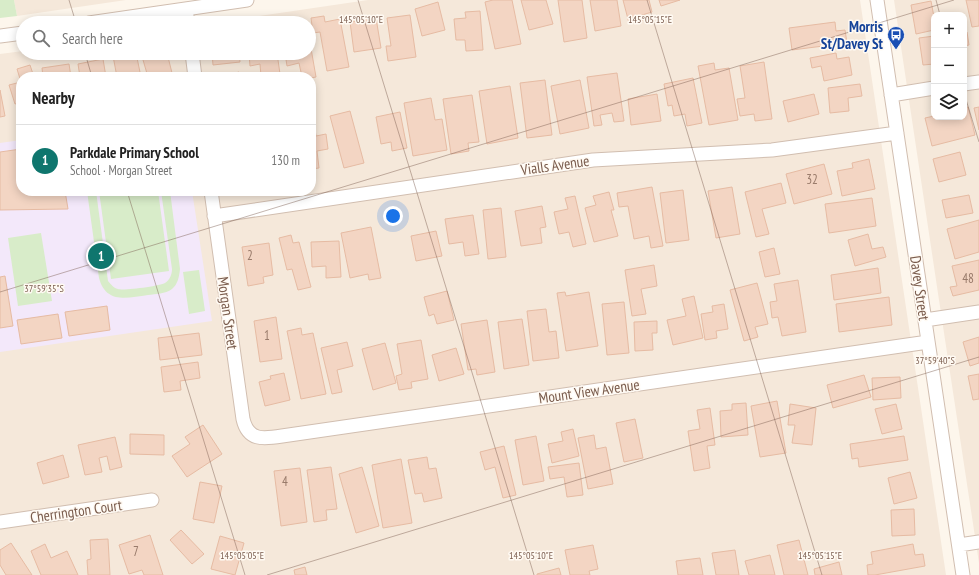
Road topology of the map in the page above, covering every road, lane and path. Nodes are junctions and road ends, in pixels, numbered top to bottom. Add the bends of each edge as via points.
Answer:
1 (247, 0) edge
2 (877, 0) edge
3 (186, 9) junction
4 (138, 16) edge
5 (187, 16) edge
6 (16, 34) edge
7 (0, 36) edge
8 (193, 60) edge
9 (194, 72) edge
10 (979, 82) edge
11 (967, 84) edge
12 (931, 88) edge
13 (891, 95) junction
14 (897, 133) junction
15 (212, 196) edge
16 (214, 216) junction
17 (979, 312) edge
18 (925, 320) junction
19 (928, 342) junction
20 (251, 434) joint
21 (152, 500) dead end
22 (0, 522) edge
23 (979, 542) edge
24 (959, 545) junction
25 (963, 575) edge

1 - 3 street
2 - 13 street, Davey Street
3 - 4 street
3 - 5 street
6 - 7 street
8 - 9 street
10 - 11 street
12 - 13 street
13 - 14 street, Davey Street
14 - 16 street, Vialls Avenue via 772,150 593,160
14 - 18 street, Davey Street
15 - 16 street, Morgan Street
16 - 20 street, Morgan Street via 243,418
17 - 18 street
18 - 19 street, Davey Street
19 - 20 street, Mount View Avenue via 282,436 261,438
19 - 24 street, Davey Street
21 - 22 street, Cherrington Court
23 - 24 street
24 - 25 street, Davey Street

